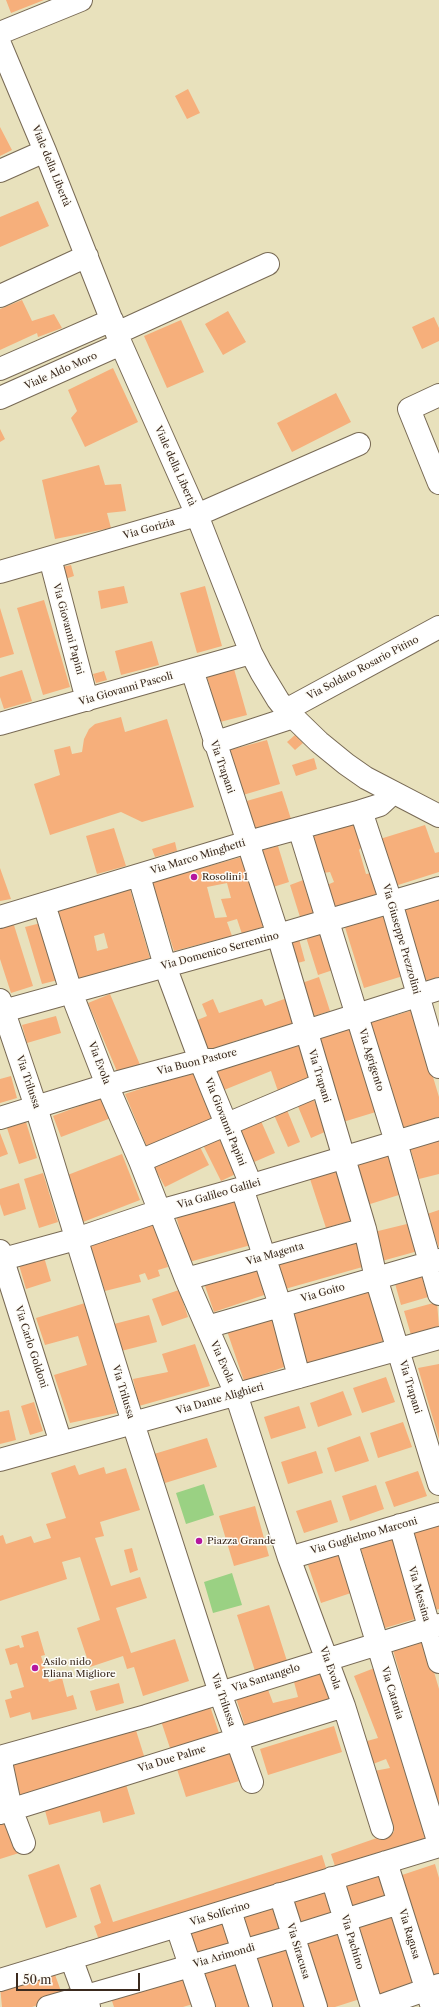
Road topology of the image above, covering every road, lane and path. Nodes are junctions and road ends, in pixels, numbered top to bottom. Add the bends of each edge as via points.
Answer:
1 (81, 0) edge
2 (0, 33) edge
3 (0, 44) edge
4 (46, 151) junction
5 (0, 171) edge
6 (87, 256) junction
7 (268, 264) dead end
8 (0, 296) edge
9 (117, 332) junction
10 (0, 369) edge
11 (439, 395) edge
12 (0, 398) edge
13 (359, 444) dead end
14 (439, 483) edge
15 (197, 515) junction
16 (50, 558) junction
17 (0, 572) edge
18 (439, 627) edge
19 (251, 653) junction
20 (192, 670) junction
21 (87, 700) junction
22 (290, 713) junction
23 (0, 724) edge
24 (214, 743) junction
25 (393, 793) junction
26 (434, 807) edge
27 (361, 811) junction
28 (299, 828) junction
29 (248, 842) junction
30 (139, 876) junction
31 (439, 888) edge
32 (391, 902) junction
33 (44, 904) junction
34 (0, 917) edge
35 (328, 920) junction
36 (278, 935) junction
37 (165, 966) junction
38 (439, 989) edge
39 (71, 992) junction
40 (418, 997) junction
41 (1, 1007) edge
42 (357, 1015) junction
43 (306, 1030) junction
44 (200, 1060) junction
45 (439, 1067) edge
46 (322, 1084) junction
47 (107, 1085) junction
48 (36, 1107) junction
49 (0, 1118) edge
50 (228, 1124) junction
51 (439, 1129) edge
52 (396, 1142) junction
53 (344, 1158) junction
54 (140, 1161) junction
55 (247, 1187) junction
56 (159, 1211) junction
57 (365, 1229) junction
58 (76, 1240) junction
59 (1, 1257) edge
60 (264, 1257) junction
61 (434, 1261) edge
62 (376, 1278) junction
63 (186, 1279) junction
64 (439, 1294) edge
65 (280, 1305) junction
66 (207, 1327) junction
67 (439, 1338) edge
68 (398, 1349) junction
69 (300, 1377) junction
70 (236, 1394) junction
71 (133, 1423) junction
72 (61, 1443) junction
73 (0, 1460) edge
74 (439, 1484) edge
75 (439, 1514) edge
76 (400, 1525) junction
77 (346, 1541) junction
78 (289, 1558) junction
79 (434, 1627) edge
80 (378, 1645) junction
81 (327, 1659) junction
82 (439, 1662) edge
83 (220, 1693) junction
84 (344, 1706) junction
85 (237, 1739) junction
86 (0, 1757) edge
87 (252, 1782) dead end
88 (6, 1811) edge
89 (382, 1828) dead end
90 (24, 1843) dead end
91 (439, 1845) edge
92 (386, 1862) junction
93 (332, 1878) junction
94 (280, 1894) junction
95 (399, 1903) junction
96 (230, 1911) junction
97 (346, 1920) junction
98 (177, 1927) junction
99 (294, 1936) junction
100 (243, 1950) junction
101 (71, 1958) junction
102 (191, 1965) junction
103 (0, 1980) edge
104 (432, 1994) edge
105 (87, 2002) edge
106 (48, 2007) edge
107 (204, 2007) edge
108 (261, 2007) edge
109 (316, 2007) edge
110 (372, 2007) edge
111 (377, 2007) edge

1 - 2 street
3 - 4 street, Viale della Libertà
4 - 5 street
4 - 6 street, Viale della Libertà
6 - 8 street
6 - 9 street, Viale della Libertà
7 - 9 street
9 - 10 street
9 - 12 street, Viale Aldo Moro
9 - 15 street, Viale della Libertà
11 - 14 street via 409,409
13 - 15 street, Via Gorizia
15 - 16 street, Via Gorizia
15 - 19 street, Viale della Libertà
16 - 17 street, Via Gorizia
16 - 21 street, Via Giovanni Papini
18 - 22 street, Via Soldato Rosario Pitino
19 - 20 street, Via Giovanni Pascoli
19 - 22 street, Viale della Libertà via 278,700
20 - 21 street, Via Giovanni Pascoli
20 - 24 street, Via Trapani
21 - 23 street, Via Giovanni Pascoli
22 - 24 street, Via Soldato Rosario Pitino
22 - 25 street, Viale della Libertà via 346,764
24 - 29 street, Via Trapani
25 - 26 street, Viale della Libertà
25 - 27 street, Via Marco Minghetti via 380,805
27 - 28 street, Via Marco Minghetti
27 - 32 street, Via Giuseppe Prezzolini
28 - 29 street, Via Marco Minghetti
28 - 35 street, Via Agrigento
29 - 30 street, Via Marco Minghetti
29 - 36 street, Via Trapani
30 - 33 street, Via Marco Minghetti
30 - 37 street, Via Giovanni Papini
31 - 32 street, Via Domenico Serrentino
32 - 35 street, Via Domenico Serrentino
32 - 40 street, Via Giuseppe Prezzolini
33 - 34 street, Via Marco Minghetti
33 - 39 street, Via Evola
35 - 36 street, Via Domenico Serrentino
35 - 42 street, Via Agrigento
36 - 37 street, Via Domenico Serrentino
36 - 43 street, Via Trapani
37 - 39 street, Via Domenico Serrentino
37 - 44 street, Via Giovanni Papini
38 - 40 street, Via Buon Pastore
39 - 41 street, Via Domenico Serrentino
39 - 47 street, Via Evola
40 - 42 street, Via Buon Pastore
40 - 45 street, Via Giuseppe Prezzolini
41 - 48 street, Via Trilussa
42 - 43 street, Via Buon Pastore
42 - 52 street, Via Agrigento
43 - 44 street, Via Buon Pastore via 215,1060
43 - 46 street, Via Trapani
44 - 47 street, Via Buon Pastore
44 - 50 street, Via Giovanni Papini
46 - 50 street
46 - 53 street, Via Trapani
47 - 48 street, Via Buon Pastore
47 - 54 street, Via Evola
48 - 49 street, Via Buon Pastore
48 - 58 street, Via Trilussa
50 - 54 street
50 - 55 street, Via Giovanni Papini
51 - 52 street, Via Galileo Galilei
52 - 53 street, Via Galileo Galilei
52 - 61 street, Via Agrigento
53 - 55 street, Via Galileo Galilei
53 - 57 street, Via Trapani
54 - 56 street, Via Evola
55 - 56 street, Via Galileo Galilei
55 - 60 street, Via Giovanni Papini
56 - 58 street, Via Galileo Galilei
56 - 63 street, Via Evola
57 - 60 street, Via Magenta
57 - 62 street, Via Trapani
58 - 59 street, Via Galileo Galilei
58 - 71 street, Via Trilussa
59 - 72 street, Via Carlo Goldoni
60 - 63 street, Via Magenta
60 - 65 street, Via Giovanni Papini
61 - 62 street, Via Goito
61 - 64 street, Via Agrigento
62 - 65 street, Via Goito
62 - 68 street, Via Trapani
63 - 66 street, Via Evola
65 - 66 street, Via Goito
65 - 69 street, Via Giovanni Papini
66 - 70 street, Via Evola
67 - 68 street, Via Dante Alighieri
68 - 69 street, Via Dante Alighieri
68 - 74 street, Via Trapani
69 - 70 street, Via Dante Alighieri
70 - 71 street, Via Dante Alighieri
70 - 78 street, Via Evola
71 - 72 street, Via Dante Alighieri
71 - 83 street, Via Trilussa
72 - 73 street, Via Dante Alighieri
75 - 76 street, Via Guglielmo Marconi
76 - 77 street, Via Guglielmo Marconi
76 - 79 street, Via Messina
77 - 78 street, Via Guglielmo Marconi
77 - 80 street, Via Catania
78 - 81 street, Via Evola
79 - 80 street, Via Santangelo
79 - 82 street, Via Messina
80 - 81 street, Via Santangelo
80 - 91 street, Via Catania
81 - 83 street, Via Santangelo
81 - 84 street, Via Evola
83 - 85 street, Via Trilussa
83 - 86 street, Via Santangelo
84 - 85 street, Via Due Palme
84 - 89 street, Via Evola
85 - 87 street, Via Trilussa
85 - 88 street, Via Due Palme
86 - 88 street
88 - 90 street
91 - 92 street, Via Solferino
92 - 93 street, Via Solferino
92 - 95 street, Via Ragusa
93 - 94 street, Via Solferino
93 - 97 street, Via Pachino
94 - 96 street, Via Solferino
94 - 99 street, Via Siracusa
95 - 97 street, Via Arimondi
95 - 104 street, Via Ragusa
96 - 98 street, Via Solferino
96 - 100 street
97 - 99 street, Via Arimondi
97 - 110 street, Via Pachino
98 - 101 street, Via Solferino
98 - 102 street
99 - 100 street, Via Arimondi
99 - 109 street, Via Siracusa
100 - 102 street, Via Arimondi
100 - 108 street
101 - 103 street, Via Solferino
101 - 105 street
102 - 105 street, Via Arimondi
102 - 107 street
104 - 111 street
105 - 106 street, Via Arimondi

